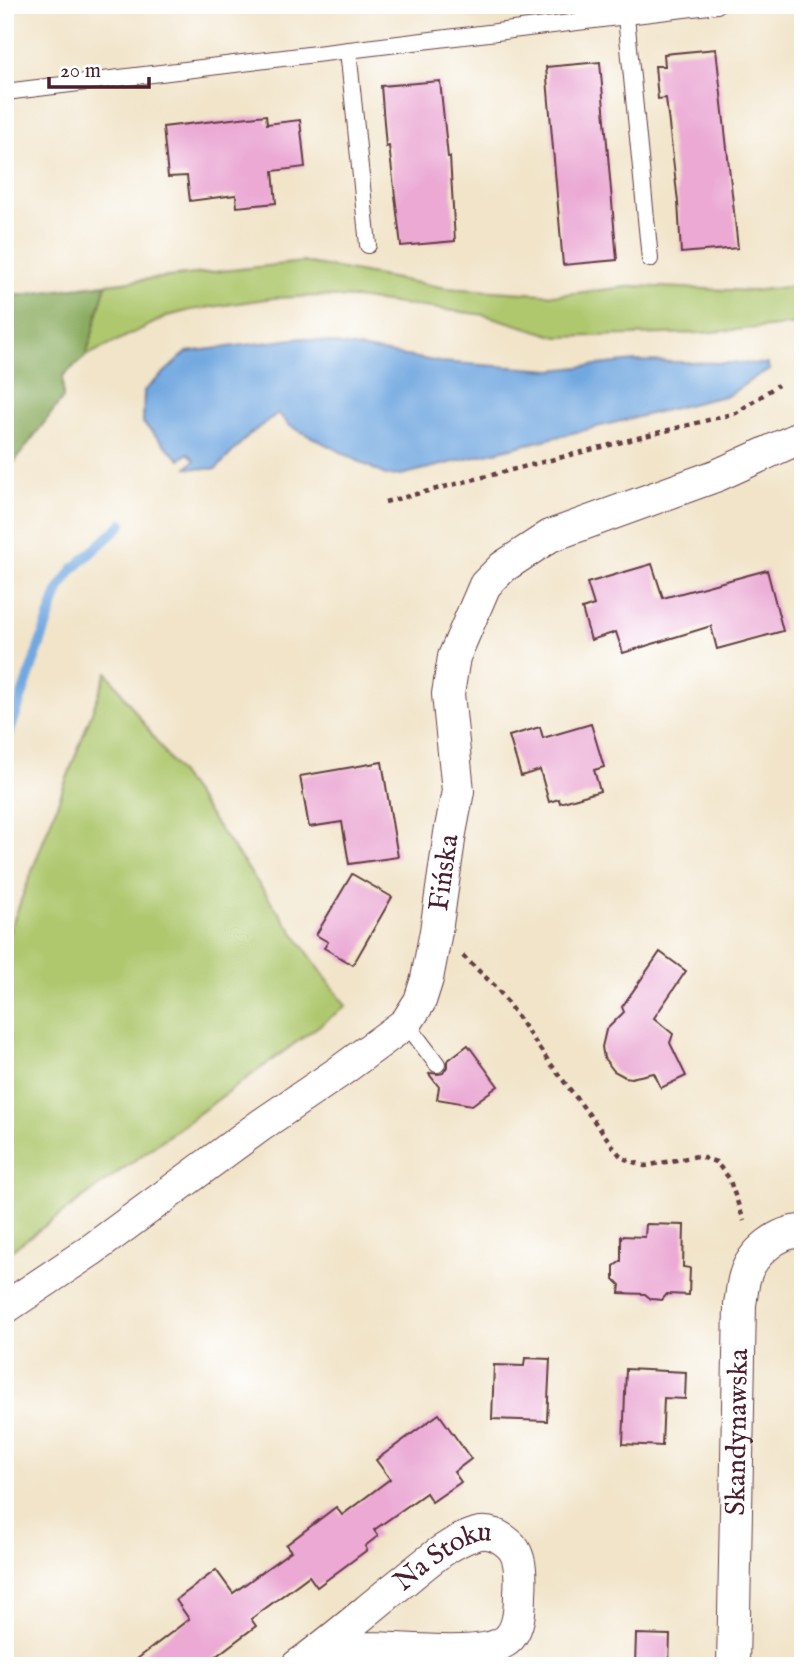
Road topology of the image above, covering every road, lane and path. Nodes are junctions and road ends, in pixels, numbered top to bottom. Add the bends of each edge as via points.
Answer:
1 (717, 5) edge
2 (626, 17) junction
3 (348, 50) junction
4 (5, 92) edge
5 (369, 245) dead end
6 (650, 259) dead end
7 (778, 386) dead end
8 (803, 434) edge
9 (385, 502) dead end
10 (436, 931) junction
11 (407, 1023) junction
12 (437, 1064) dead end
13 (803, 1231) edge
14 (756, 1255) junction
15 (5, 1308) edge
16 (299, 1664) edge
17 (733, 1666) edge

1 - 2 lane
2 - 3 lane
2 - 6 lane
3 - 4 lane
3 - 5 lane
7 - 9 path via 736,413
8 - 10 street, Fińska via 718,475 550,536 503,567 485,585 454,657 448,694 458,791
10 - 11 street, Fińska via 427,979
10 - 14 path via 497,988 622,1158 645,1166 696,1156 716,1161 729,1178
11 - 12 lane
11 - 15 street, Fińska
13 - 14 street via 770,1242
14 - 17 street, Skandynawska via 745,1275 740,1304
16 - 16 street, Na Stoku via 360,1648 472,1651 506,1641 519,1610 520,1566 513,1548 498,1535 478,1533 457,1542

